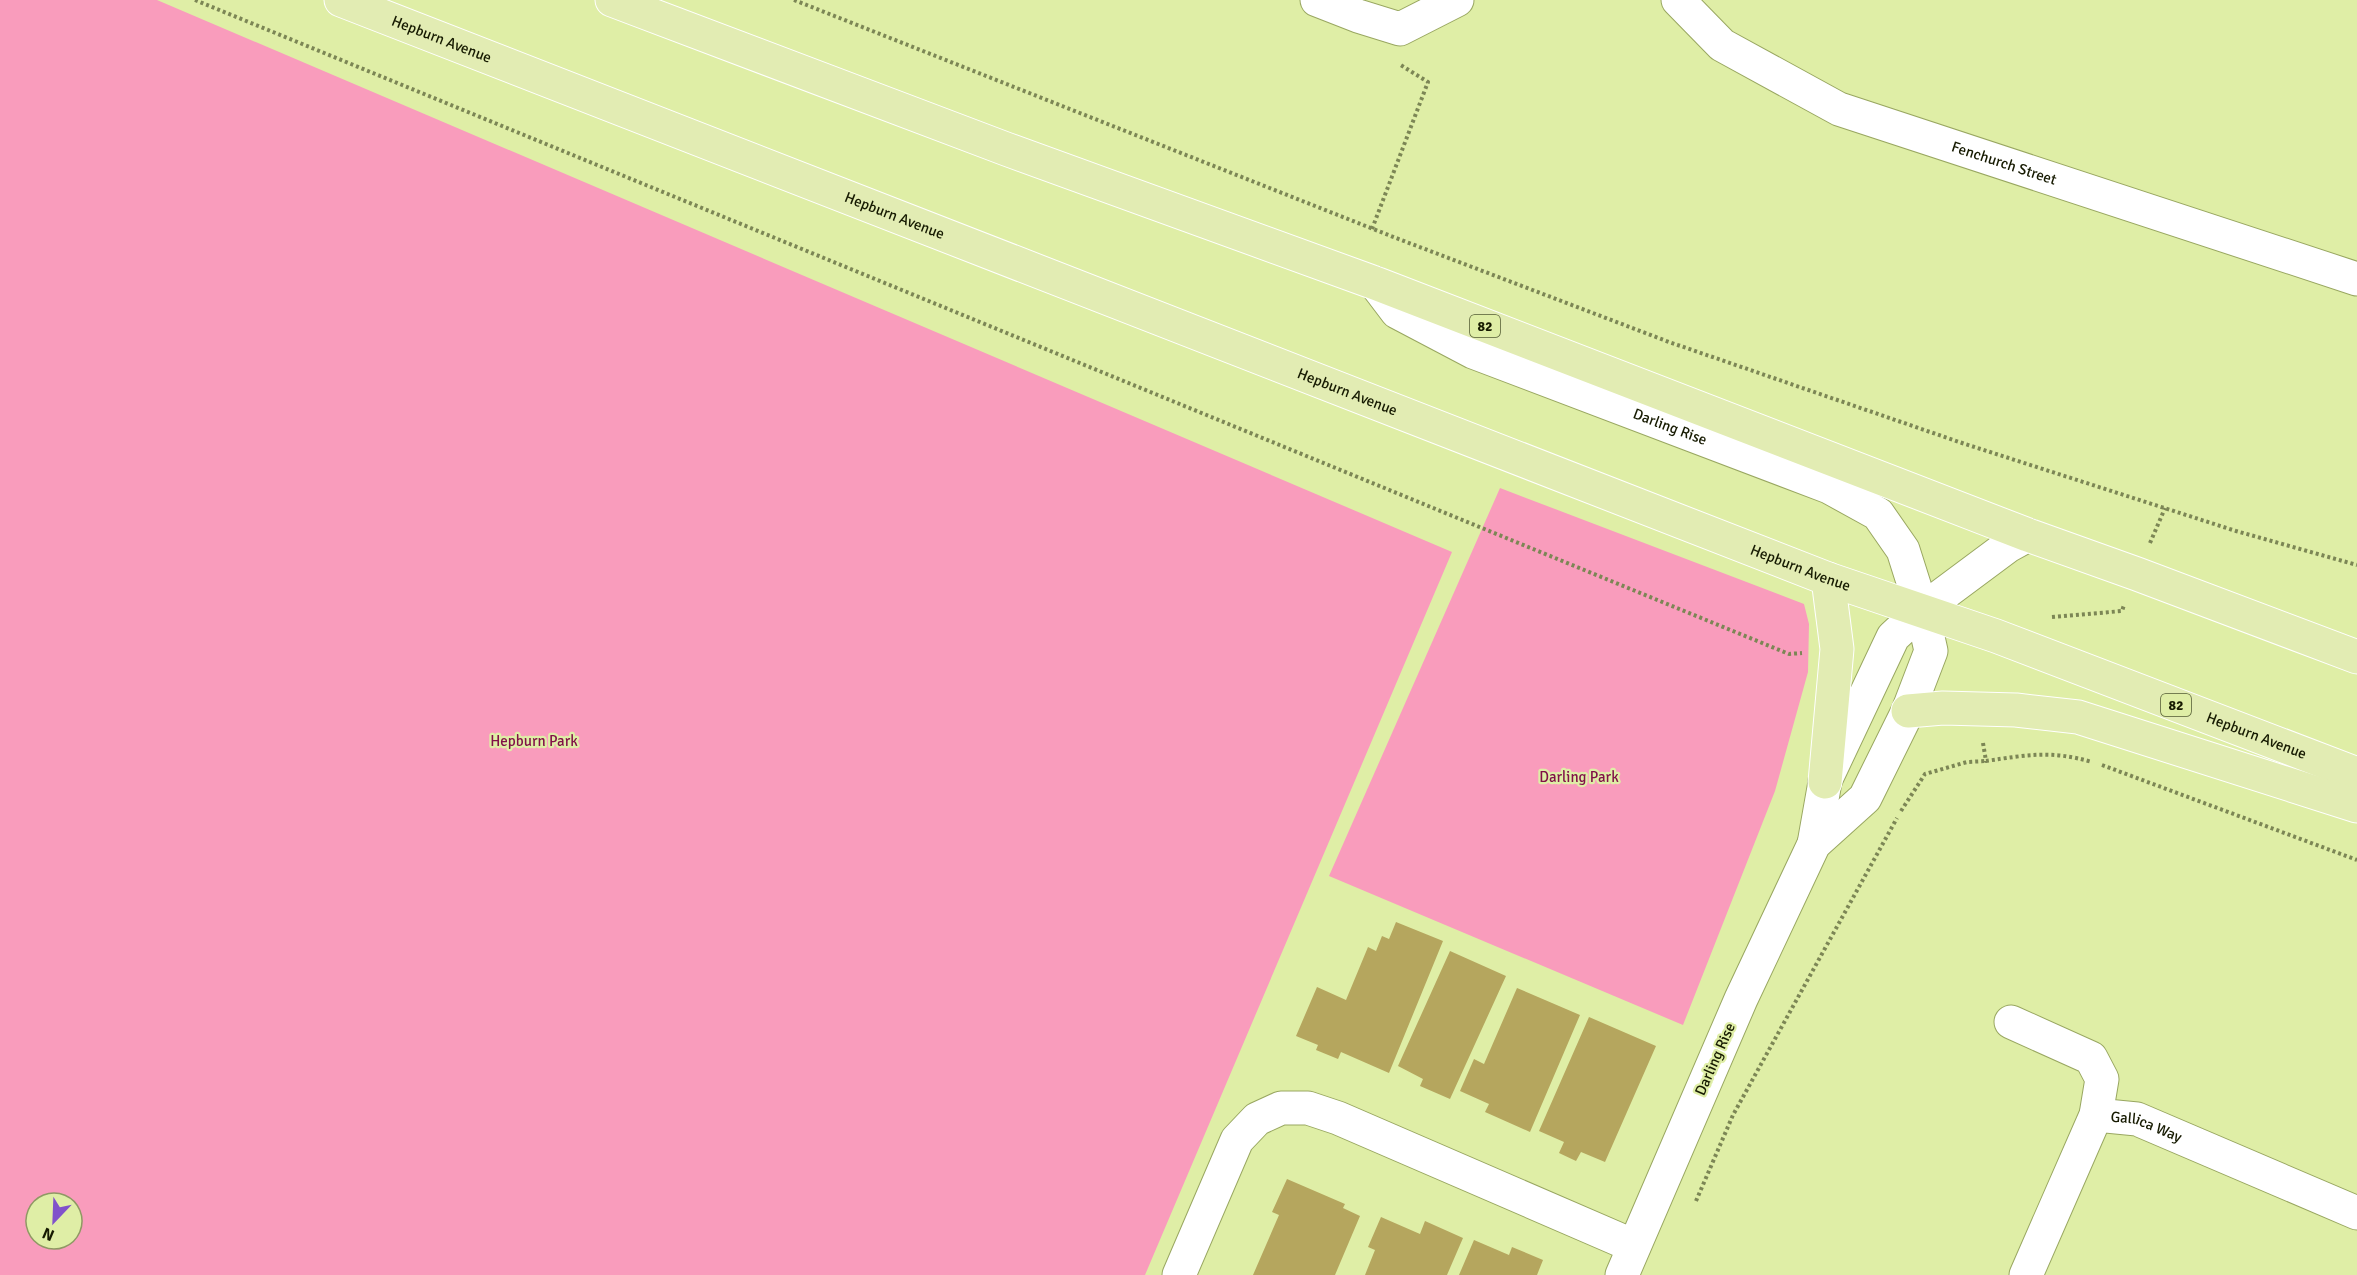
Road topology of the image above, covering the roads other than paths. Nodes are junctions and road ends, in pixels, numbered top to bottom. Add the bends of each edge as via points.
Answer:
1 (341, 0) edge
2 (612, 0) edge
3 (1317, 0) edge
4 (1457, 0) edge
5 (1678, 0) edge
6 (2357, 279) edge
7 (1375, 283) junction
8 (2028, 535) junction
9 (1828, 579) junction
10 (1922, 610) junction
11 (2357, 657) edge
12 (1908, 711) junction
13 (2357, 774) edge
14 (1825, 782) junction
15 (2357, 806) edge
16 (1814, 844) junction
17 (2012, 1022) dead end
18 (2096, 1116) junction
19 (2357, 1213) edge
20 (1628, 1260) edge
21 (1179, 1275) edge
22 (2026, 1275) edge

1 - 9 main road, Hepburn Avenue / 82
2 - 7 main road, 82
3 - 4 street via 1400,29
5 - 6 street, Fenchurch Street via 1722,45 1839,109
7 - 8 main road, 82
7 - 10 street, Darling Rise via 1397,312 1473,352 1829,487 1878,514 1903,550
8 - 10 street, Darling Rise
8 - 11 main road, 82
9 - 10 main road, Hepburn Avenue / 82
9 - 14 main road via 1837,649
10 - 12 street, Darling Rise via 1931,651
10 - 13 main road, Hepburn Avenue / 82
10 - 14 street, Darling Rise via 1893,638
12 - 15 main road via 2016,710 2078,717
12 - 16 street, Darling Rise via 1865,798
14 - 16 street, Darling Rise
16 - 20 street, Darling Rise via 1741,999
17 - 18 street via 2091,1058 2102,1079
18 - 19 street, Gallica Way via 2137,1119
18 - 22 street, Gallica Way
20 - 21 street via 1338,1118 1308,1108 1281,1108 1257,1119 1237,1140

